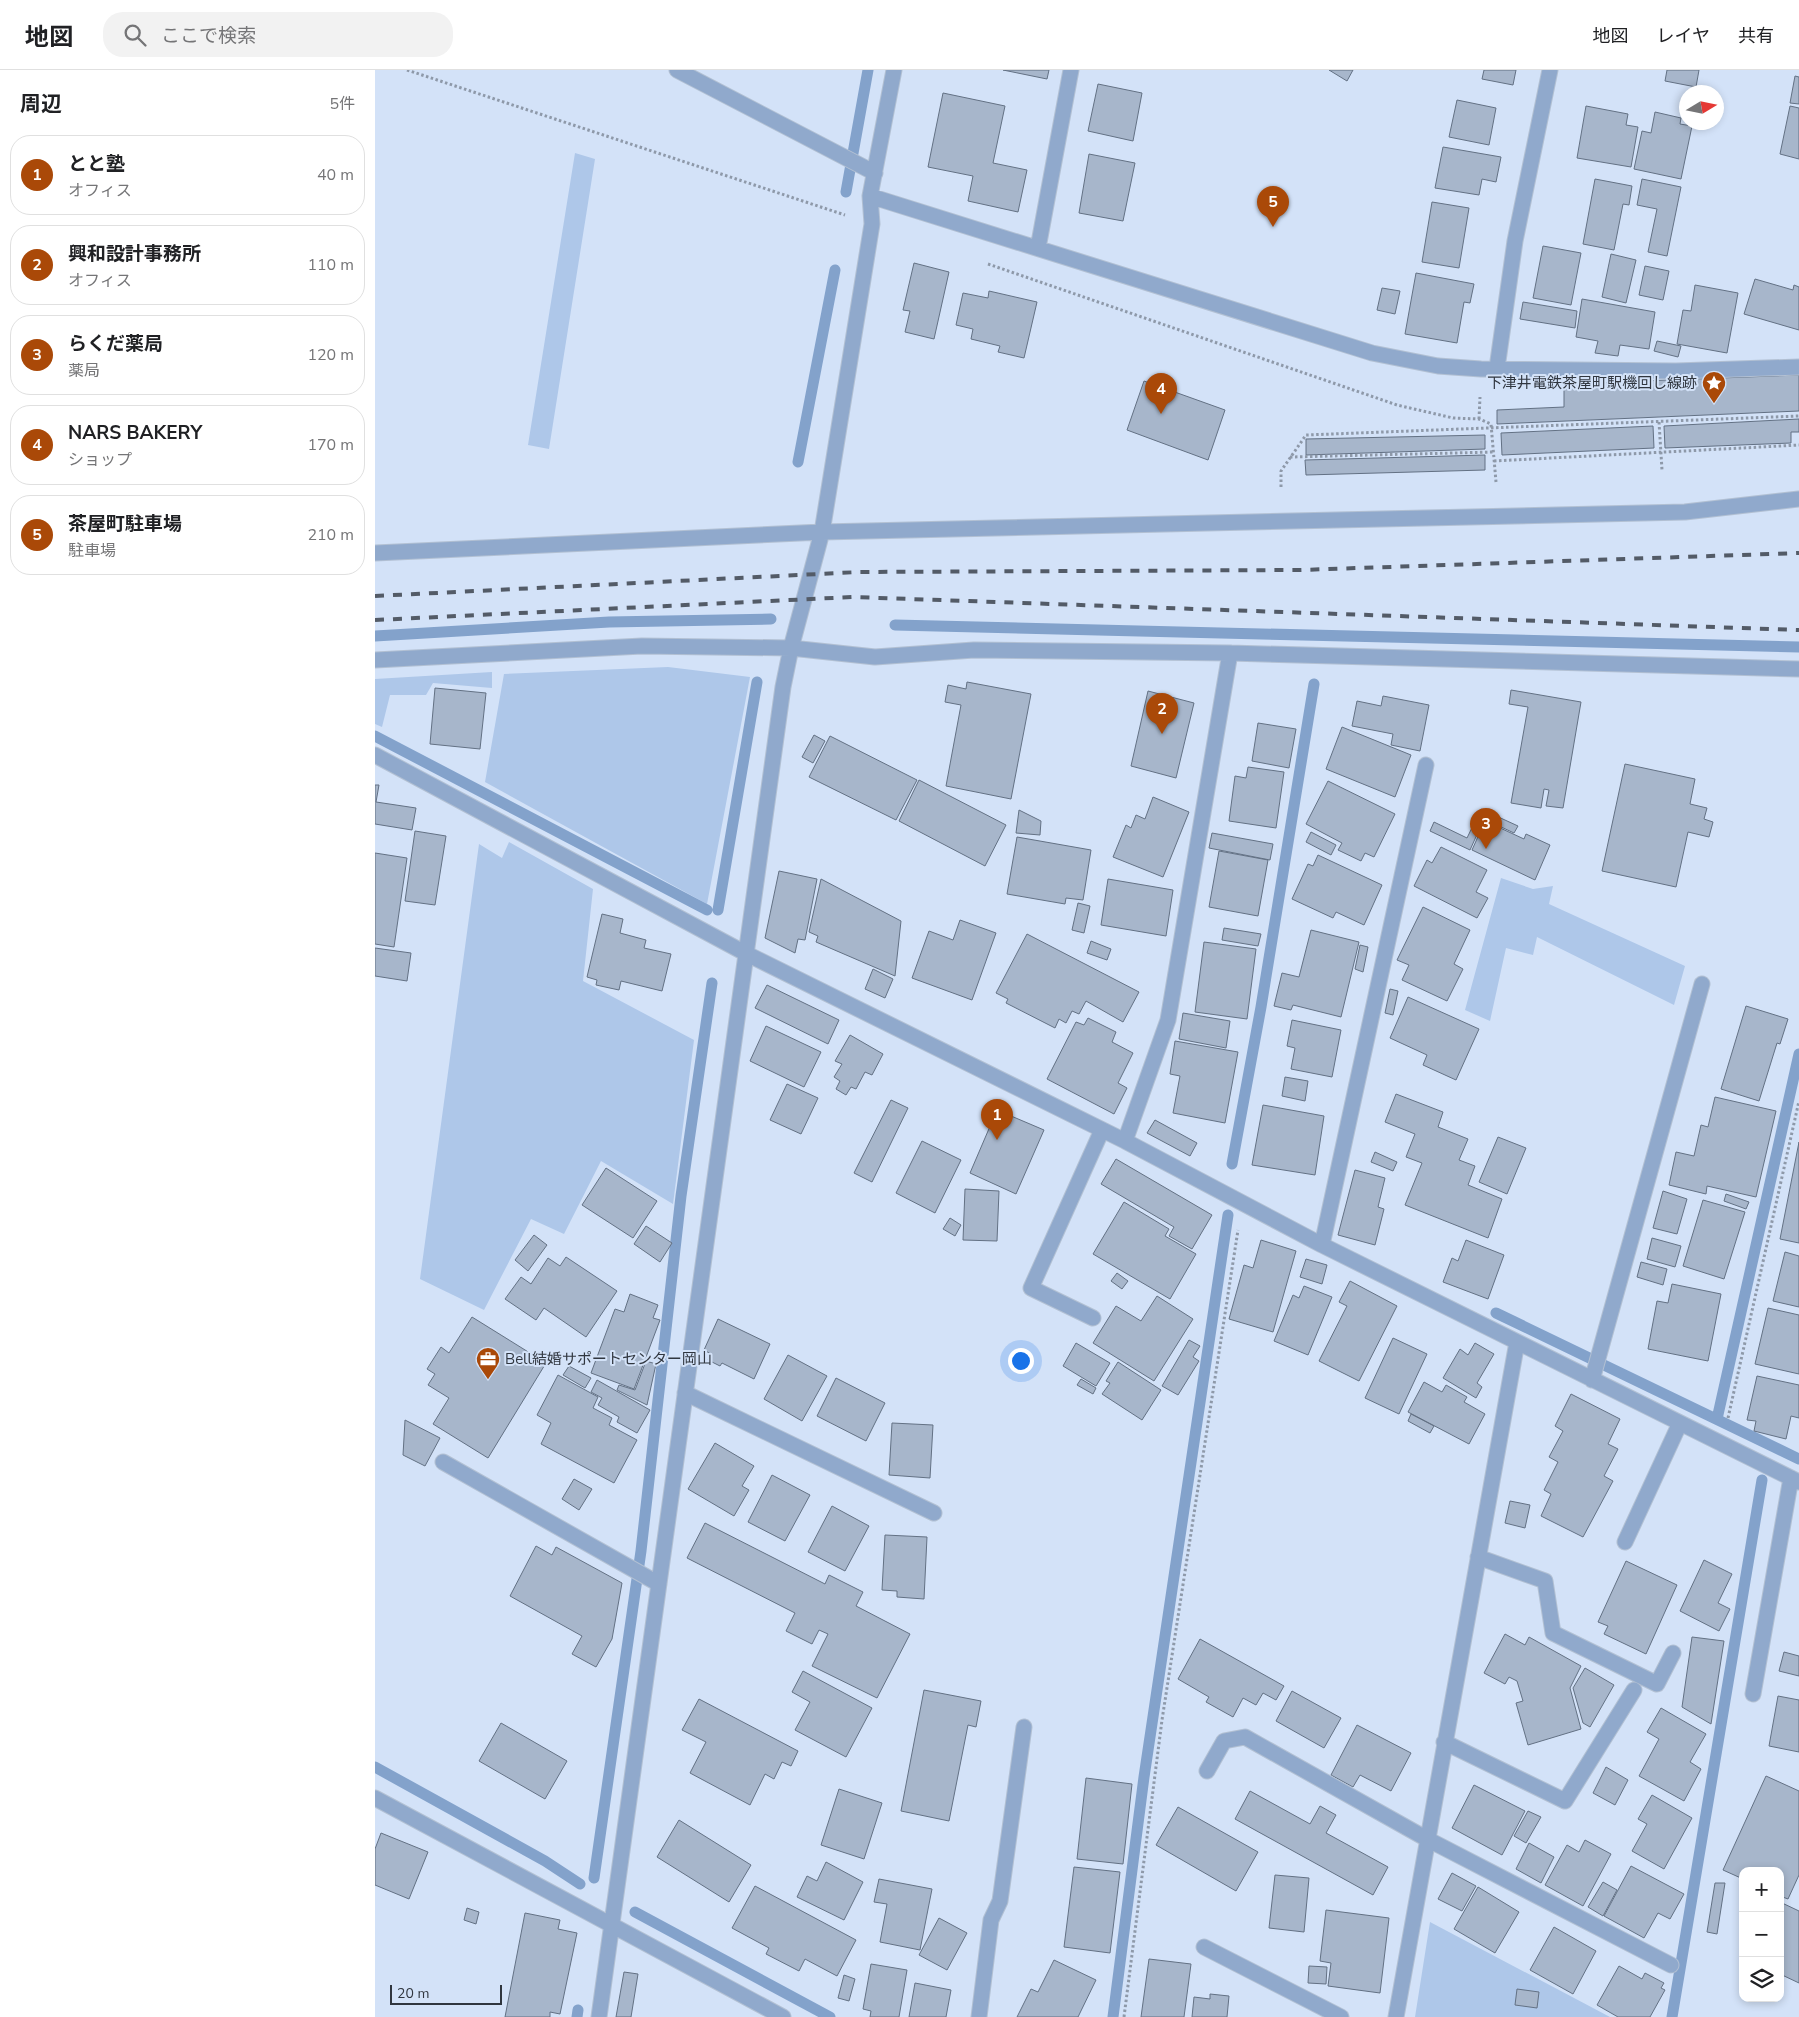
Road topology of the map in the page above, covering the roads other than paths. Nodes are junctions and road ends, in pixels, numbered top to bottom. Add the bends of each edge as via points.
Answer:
1 (677, 70) edge
2 (894, 70) edge
3 (1071, 70) edge
4 (1550, 70) edge
5 (875, 172) junction
6 (870, 196) junction
7 (1038, 248) junction
8 (1799, 367) edge
9 (1497, 368) junction
10 (1799, 499) edge
11 (821, 532) junction
12 (375, 553) edge
13 (791, 648) junction
14 (1229, 653) junction
15 (375, 660) edge
16 (1799, 669) edge
17 (375, 755) edge
18 (1426, 765) dead end
19 (745, 953) junction
20 (1702, 984) dead end
21 (1102, 1130) junction
22 (1125, 1141) junction
23 (1323, 1245) junction
24 (1093, 1318) dead end
25 (1517, 1342) junction
26 (1594, 1376) junction
27 (685, 1393) junction
28 (1680, 1423) junction
29 (443, 1462) dead end
30 (1795, 1480) edge
31 (933, 1513) dead end
32 (1625, 1542) dead end
33 (1478, 1557) junction
34 (659, 1584) junction
35 (1673, 1652) dead end
36 (1633, 1690) dead end
37 (1753, 1694) dead end
38 (1024, 1727) dead end
39 (1444, 1742) junction
40 (1207, 1771) dead end
41 (375, 1798) edge
42 (1427, 1839) junction
43 (611, 1925) junction
44 (1204, 1947) dead end
45 (1671, 1965) dead end
46 (599, 2017) edge
47 (783, 2017) edge
48 (979, 2017) edge
49 (1341, 2017) edge
50 (1396, 2017) edge

1 - 5 street
2 - 5 street
3 - 7 street
4 - 9 street via 1515,241
5 - 6 street
6 - 7 street
6 - 11 street via 871,224
7 - 9 street via 1372,352 1438,366
8 - 9 street via 1676,371
10 - 11 street via 1685,512
11 - 12 street
11 - 13 street
13 - 14 street via 875,657 974,650
13 - 15 street via 642,646
13 - 19 street
14 - 16 street
14 - 22 street via 1168,1020
17 - 19 street
18 - 23 street
19 - 21 street
19 - 27 street
20 - 26 street
21 - 22 street
21 - 24 street via 1031,1288
22 - 23 street
23 - 25 street
25 - 26 street
25 - 33 street
26 - 28 street
27 - 31 street
27 - 34 street
28 - 30 street
28 - 32 street
29 - 34 street
30 - 37 street
33 - 35 street via 1545,1581 1553,1633 1657,1684
33 - 39 street
34 - 43 street
36 - 39 street via 1565,1801
38 - 48 street via 1000,1901 991,1920
39 - 42 street
40 - 42 street via 1224,1741 1245,1738
41 - 43 street
42 - 45 street
42 - 50 street
43 - 46 street
43 - 47 street
44 - 49 street

